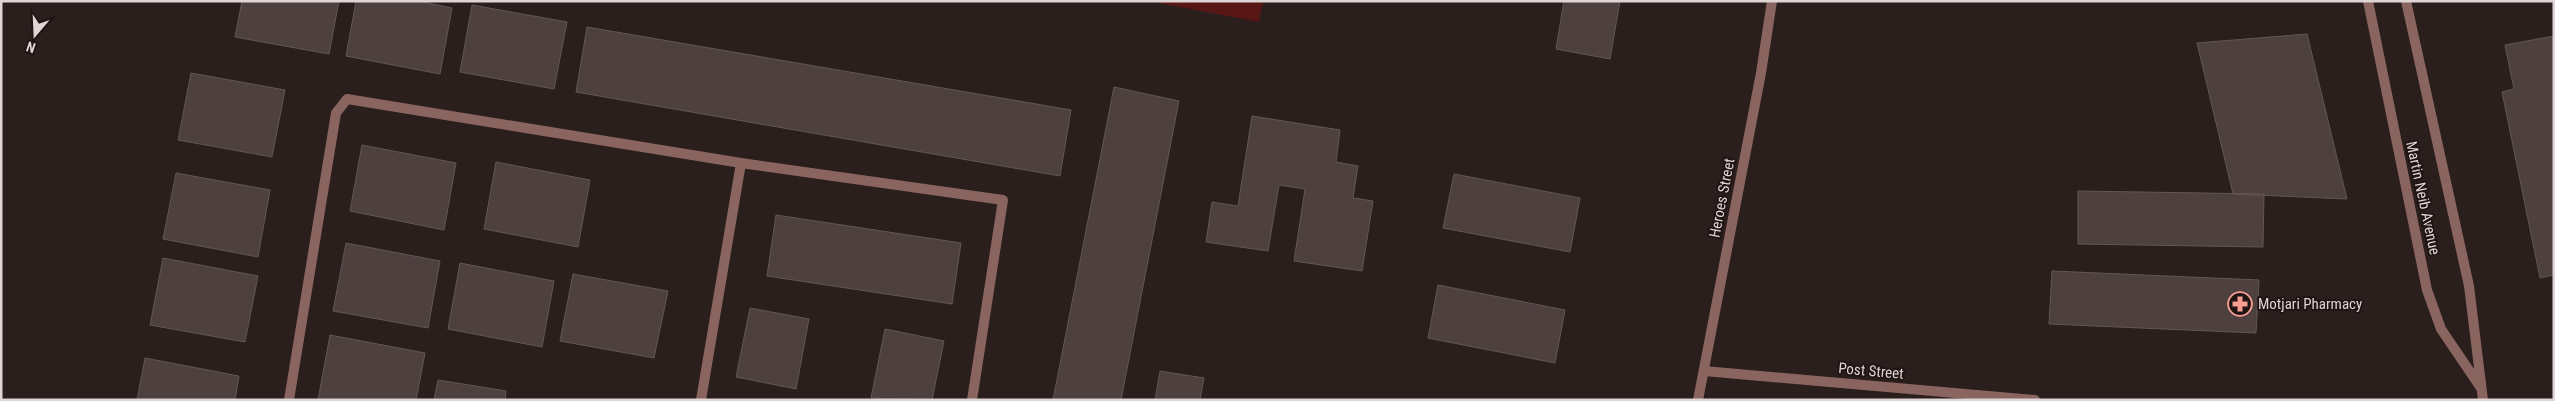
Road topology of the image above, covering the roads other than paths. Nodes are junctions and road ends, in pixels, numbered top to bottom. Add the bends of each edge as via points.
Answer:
1 (1772, 1) edge
2 (2368, 1) edge
3 (2406, 1) edge
4 (741, 164) junction
5 (1704, 371) junction
6 (2481, 388) junction
7 (289, 400) edge
8 (701, 400) edge
9 (972, 400) edge
10 (1698, 400) edge
11 (2035, 400) edge
12 (2483, 400) edge

1 - 5 street, Heroes Street
2 - 6 street, Martin Neib Avenue via 2427,290 2441,329
3 - 6 street, Martin Neib Avenue via 2469,286
4 - 7 street via 347,99 336,113
4 - 8 street
4 - 9 street via 1003,200
5 - 10 street, Heroes Street
5 - 11 street, Post Street
6 - 12 street, Martin Neib Avenue

